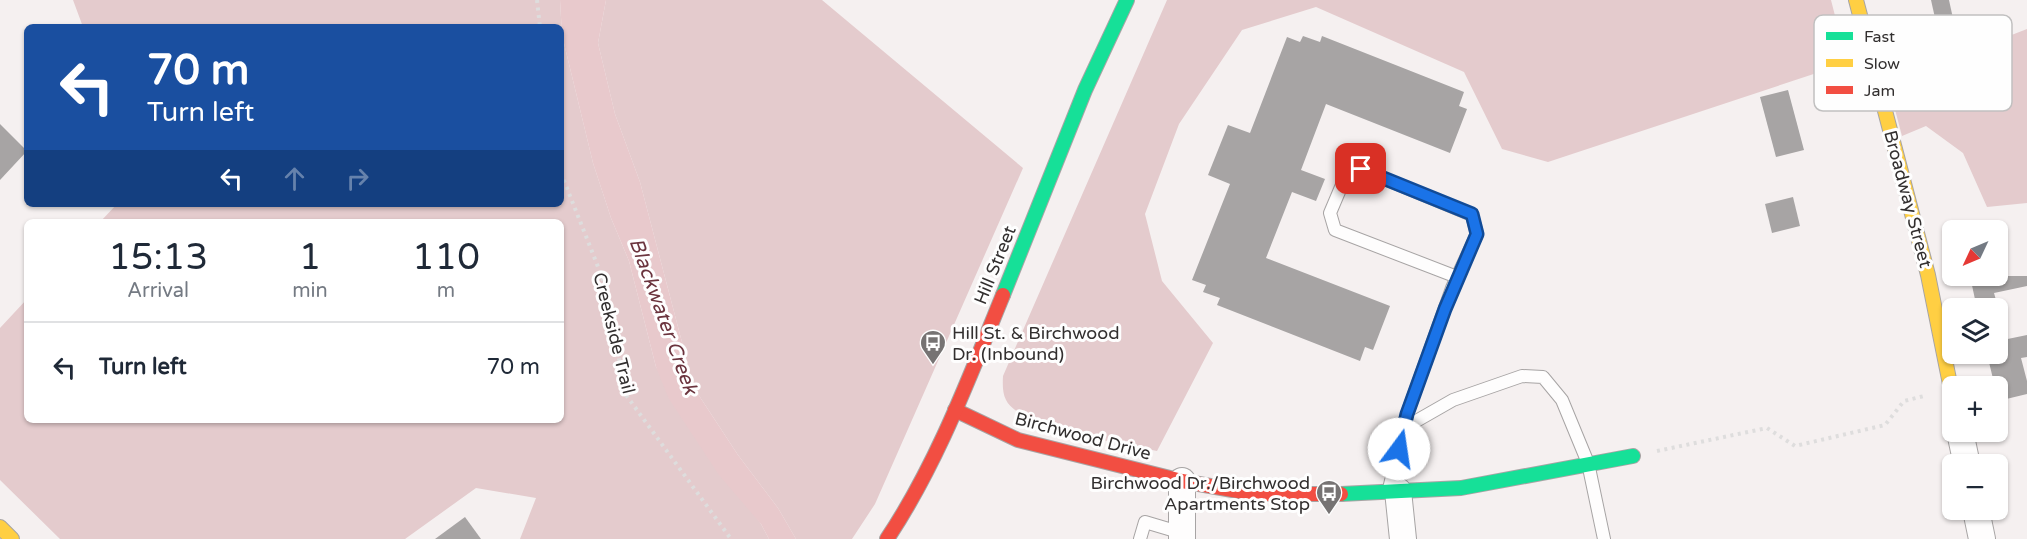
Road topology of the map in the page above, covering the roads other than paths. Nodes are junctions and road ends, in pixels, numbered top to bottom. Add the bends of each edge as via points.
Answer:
1 (1127, 0) edge
2 (1856, 0) edge
3 (1860, 15) edge
4 (1885, 111) edge
5 (1458, 277) junction
6 (1948, 376) edge
7 (955, 410) junction
8 (1404, 428) junction
9 (1633, 456) road end
10 (1588, 463) junction
11 (1182, 481) junction
12 (1393, 492) junction
13 (1978, 520) edge
14 (0, 527) edge
15 (1182, 536) edge
16 (12, 539) edge
17 (887, 539) edge
18 (1140, 539) edge
19 (1403, 539) edge
20 (1604, 539) edge
21 (1982, 539) edge

1 - 7 street, Hill Street via 1075,113
2 - 3 street, Broadway Street
4 - 6 street, Broadway Street via 1928,275
5 - 5 lane via 1477,234 1472,214 1361,169 1347,173 1329,213 1335,230
5 - 8 lane
7 - 11 street, Birchwood Drive via 1018,440
7 - 17 street, Hill Street via 926,476
8 - 10 lane via 1453,400 1522,376 1544,377 1563,400
8 - 12 lane
9 - 10 street, Birchwood Drive
10 - 12 street, Birchwood Drive via 1461,488
10 - 20 lane
11 - 12 street, Birchwood Drive via 1255,494
11 - 15 street
12 - 19 street
13 - 21 street
14 - 16 street
15 - 18 lane via 1145,522

